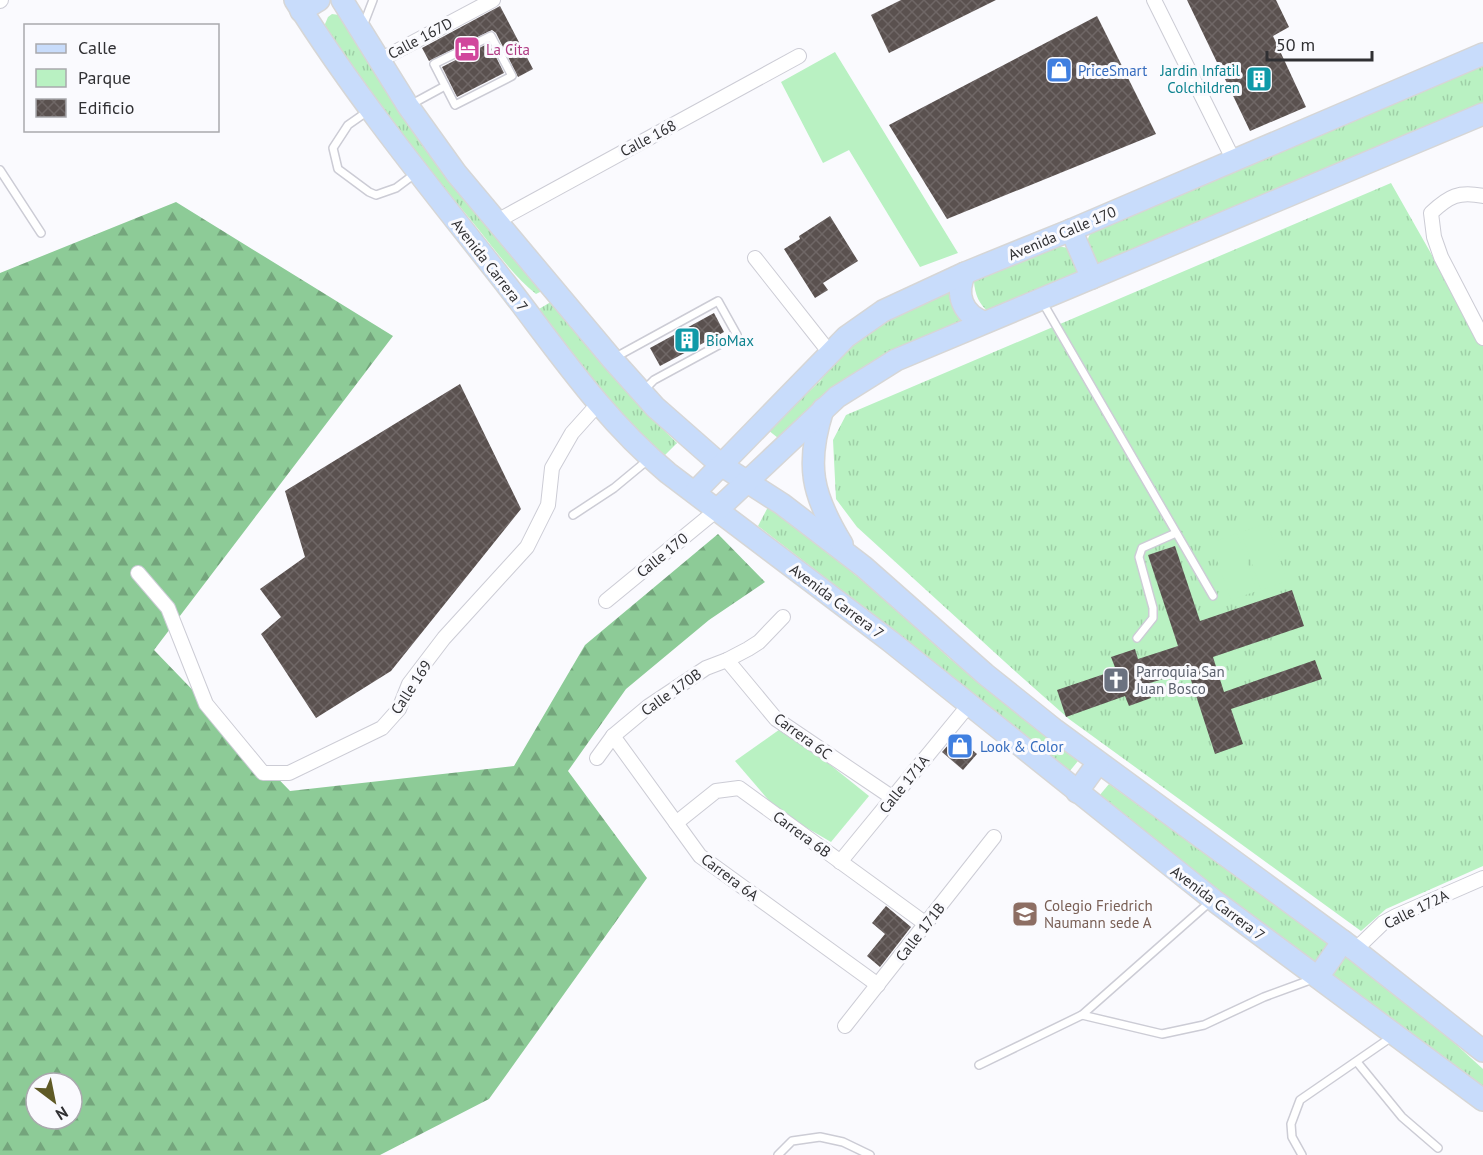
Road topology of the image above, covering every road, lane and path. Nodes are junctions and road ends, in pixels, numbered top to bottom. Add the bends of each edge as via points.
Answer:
1 (342, 0) edge
2 (373, 0) edge
3 (493, 0) edge
4 (1154, 0) edge
5 (305, 4) edge
6 (361, 31) junction
7 (1483, 54) edge
8 (799, 56) dead end
9 (380, 60) junction
10 (445, 86) junction
11 (408, 106) junction
12 (370, 110) junction
13 (1483, 114) edge
14 (1234, 161) junction
15 (0, 170) edge
16 (417, 172) junction
17 (1483, 196) edge
18 (497, 221) junction
19 (1071, 230) junction
20 (41, 233) dead end
21 (755, 258) dead end
22 (965, 273) junction
23 (1092, 278) junction
24 (549, 284) junction
25 (518, 300) junction
26 (1041, 300) junction
27 (984, 322) junction
28 (1483, 338) edge
29 (830, 353) junction
30 (612, 359) junction
31 (641, 392) junction
32 (598, 404) junction
33 (823, 408) junction
34 (650, 457) junction
35 (721, 465) junction
36 (746, 483) junction
37 (695, 492) junction
38 (718, 509) junction
39 (573, 515) dead end
40 (1176, 533) junction
41 (849, 555) junction
42 (138, 573) dead end
43 (1213, 596) dead end
44 (606, 601) dead end
45 (783, 617) dead end
46 (1137, 638) dead end
47 (727, 660) junction
48 (968, 706) junction
49 (613, 736) junction
50 (597, 758) dead end
51 (1098, 763) junction
52 (1077, 792) junction
53 (893, 798) junction
54 (676, 823) junction
55 (994, 837) dead end
56 (840, 862) junction
57 (1483, 878) edge
58 (1213, 899) junction
59 (926, 924) junction
60 (1349, 945) junction
61 (1318, 977) junction
62 (878, 985) junction
63 (1082, 1015) junction
64 (845, 1026) dead end
65 (1395, 1035) junction
66 (1483, 1051) edge
67 (1357, 1062) junction
68 (979, 1065) dead end
69 (1483, 1100) edge
70 (1438, 1148) dead end
71 (778, 1155) edge
72 (870, 1155) edge
73 (1302, 1155) edge

1 - 6 main road, Avenida Carrera 7
2 - 6 lane
3 - 9 street, Calle 167D
4 - 14 street
5 - 12 main road, Avenida Carrera 7
6 - 9 main road, Avenida Carrera 7
7 - 14 main road, Avenida Calle 170
8 - 18 street, Calle 168
9 - 11 main road, Avenida Carrera 7
10 - 10 lane via 455,105 512,76 491,36 434,64
10 - 11 lane
11 - 18 main road, Avenida Carrera 7 via 456,173
12 - 16 main road, Avenida Carrera 7
12 - 16 lane via 348,125 333,148 338,169 376,195 396,188
13 - 23 main road
14 - 19 main road, Avenida Calle 170
15 - 20 lane
16 - 25 main road, Avenida Carrera 7
17 - 28 street via 1467,193 1446,199 1431,213 1441,257
18 - 24 main road, Avenida Carrera 7
19 - 22 main road, Avenida Calle 170
19 - 23 main road
21 - 29 street
22 - 27 main road via 960,287 962,303 970,315
22 - 29 main road, Avenida Calle 170 via 883,311 860,325
23 - 26 main road
24 - 25 main road via 547,293 536,303
24 - 30 main road, Avenida Carrera 7
25 - 32 main road, Avenida Carrera 7
26 - 27 main road
26 - 40 lane
27 - 33 main road via 896,360 855,383
29 - 35 main road, Avenida Calle 170
30 - 31 main road, Avenida Carrera 7
30 - 31 lane via 718,301 737,335 654,380
31 - 35 main road, Avenida Carrera 7
32 - 34 main road, Avenida Carrera 7
32 - 42 street, Calle 169 via 572,433 552,468 548,505 527,547 444,638 410,684 399,709 382,728 289,773 263,773 206,704 168,608
33 - 36 main road
33 - 41 main road via 813,447 816,493
34 - 37 main road, Avenida Carrera 7
34 - 39 lane via 614,488
35 - 36 main road, Avenida Carrera 7
35 - 37 main road, Avenida Calle 170
36 - 38 main road
36 - 41 main road, Avenida Carrera 7 via 790,510
37 - 38 main road, Avenida Carrera 7
38 - 44 street, Calle 170
38 - 48 main road, Avenida Carrera 7
40 - 43 lane
40 - 46 lane via 1142,548 1139,556 1153,618
41 - 51 main road, Avenida Carrera 7 via 985,674
45 - 47 street, Calle 170B via 759,642
47 - 49 street, Calle 170B via 706,668 658,699
47 - 53 street, Carrera 6C via 776,719
48 - 52 main road, Avenida Carrera 7
48 - 53 street, Calle 171A
49 - 50 street, Calle 170B
49 - 54 street, Carrera 6A
51 - 52 main road
51 - 60 main road, Avenida Carrera 7
52 - 58 main road, Avenida Carrera 7
53 - 56 street, Calle 171A
54 - 56 street, Carrera 6B via 716,790 739,788
54 - 62 street, Carrera 6A via 700,856
55 - 59 street, Calle 171B
56 - 59 street, Carrera 6B
57 - 60 street, Calle 172A via 1396,915
58 - 61 main road, Avenida Carrera 7
58 - 63 lane
59 - 62 street, Calle 171B
60 - 61 main road
60 - 66 main road, Avenida Carrera 7
61 - 63 lane via 1204,1025 1162,1034
61 - 65 main road, Avenida Carrera 7
62 - 64 street, Calle 171B
63 - 68 lane
65 - 67 lane
65 - 69 main road, Avenida Carrera 7
67 - 70 lane via 1401,1117
67 - 73 lane via 1300,1100 1291,1124 1292,1137
71 - 72 lane via 792,1141 820,1137 843,1142

